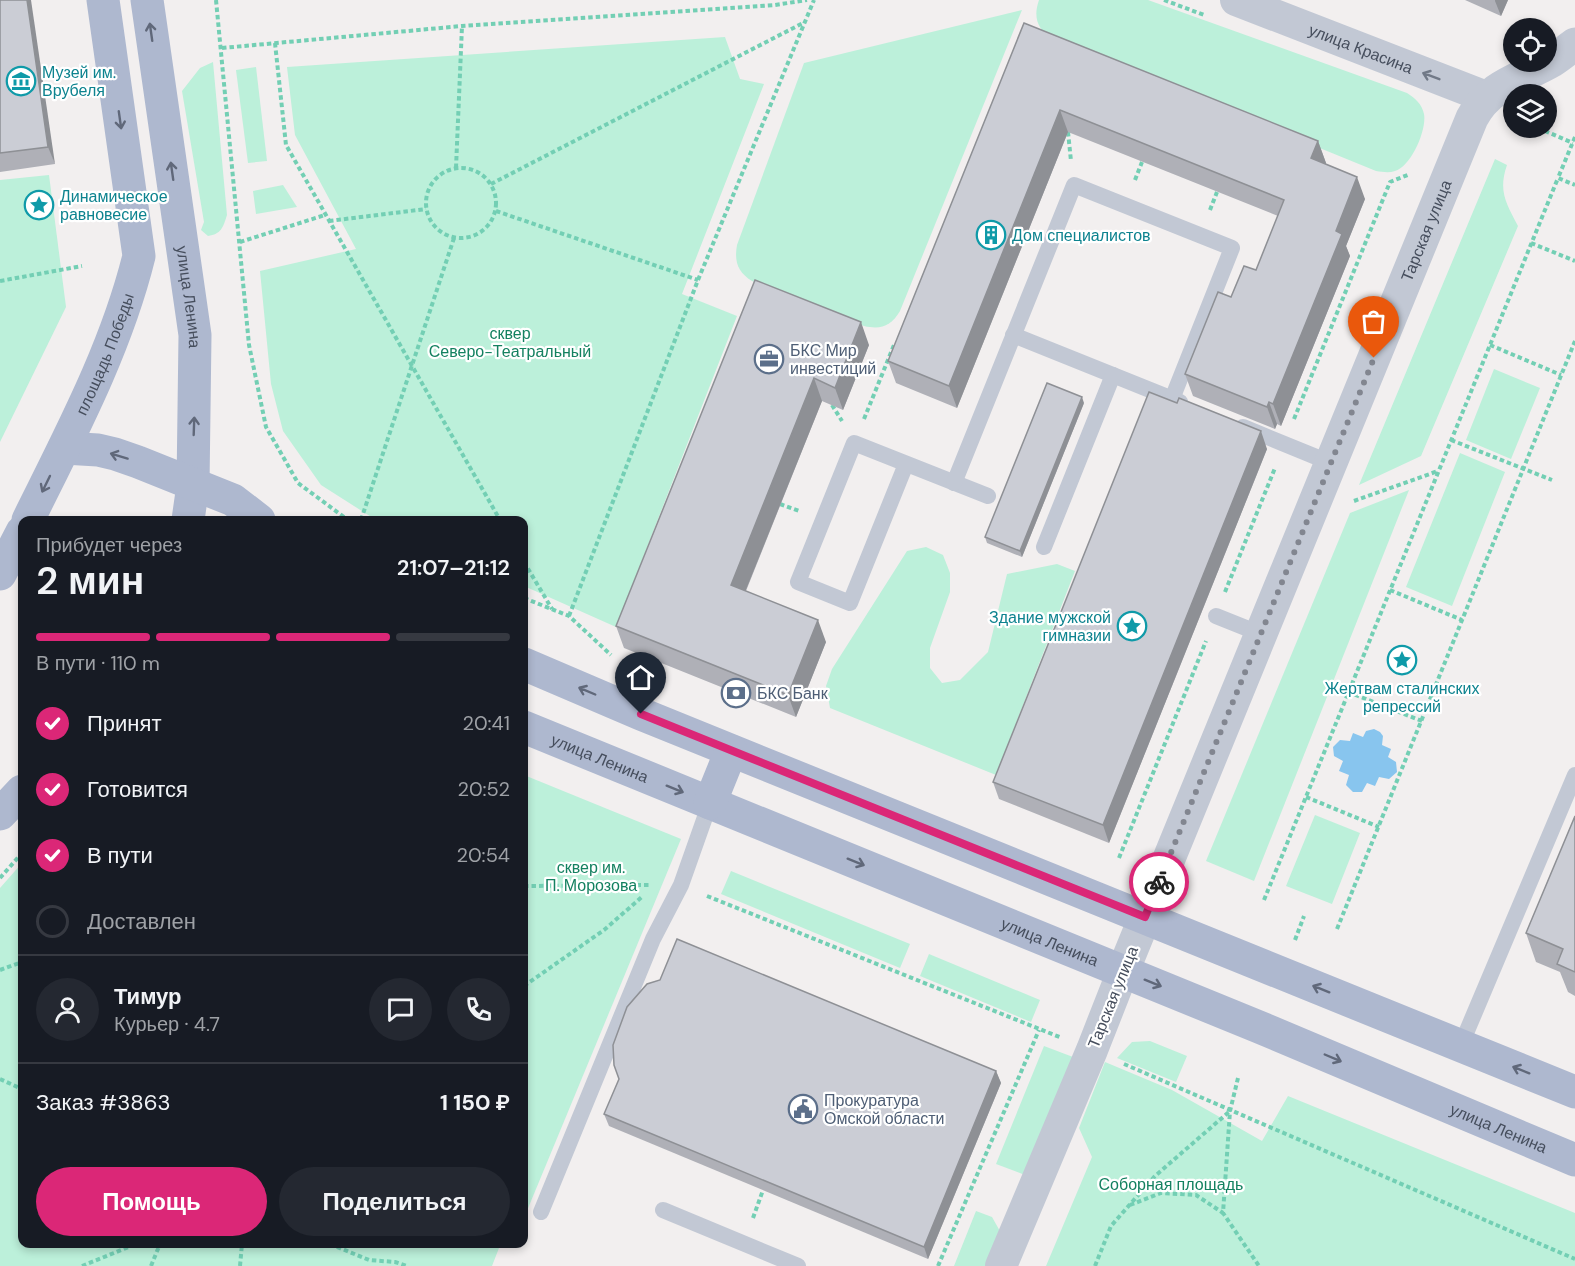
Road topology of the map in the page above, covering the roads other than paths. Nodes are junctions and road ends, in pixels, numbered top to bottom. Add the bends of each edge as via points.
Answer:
1 (103, 0) edge
2 (147, 0) edge
3 (1255, 3) edge
4 (1575, 44) edge
5 (1486, 97) junction
6 (1013, 335) junction
7 (1113, 375) junction
8 (1172, 399) junction
9 (1192, 407) edge
10 (1223, 420) edge
11 (64, 448) junction
12 (1331, 463) junction
13 (906, 464) junction
14 (954, 483) junction
15 (193, 485) junction
16 (988, 496) dead end
17 (30, 516) edge
18 (189, 516) edge
19 (254, 516) edge
20 (18, 540) edge
21 (1044, 547) dead end
22 (0, 574) edge
23 (1216, 616) road end
24 (1261, 634) junction
25 (528, 666) edge
26 (528, 729) edge
27 (731, 751) junction
28 (1575, 775) edge
29 (18, 794) edge
30 (710, 803) junction
31 (0, 814) edge
32 (1145, 917) junction
33 (1123, 971) junction
34 (1461, 1045) junction
35 (1575, 1092) edge
36 (1575, 1160) edge
37 (663, 1210) dead end
38 (541, 1212) dead end
39 (798, 1266) edge
40 (1001, 1266) edge

1 -> 11 main road, площадь Победы via 139,256 116,330
15 -> 2 main road, улица Ленина via 195,335
5 -> 3 street, улица Красина
4 - 5 street
5 - 12 street, Тарская улица via 1468,126
6 - 7 lane
6 - 8 lane via 1074,185 1232,248
6 - 14 lane
7 - 8 lane
7 - 21 lane
8 - 9 lane
10 - 12 lane
15 -> 11 main road via 115,454
11 -> 17 main road, площадь Победы
12 - 24 street, Тарская улица
13 - 13 lane via 850,603 798,582 854,442
13 - 14 lane
14 - 16 lane
15 - 18 main road
15 - 19 main road via 233,500
20 - 22 main road
23 - 24 lane
24 - 32 street, Тарская улица
27 -> 25 main road
26 -> 30 main road, улица Ленина
27 - 30 main road
27 - 32 main road
28 - 34 lane
29 - 31 main road
30 -> 33 main road, улица Ленина
30 - 38 lane via 681,885 653,939
32 - 33 street, Тарская улица
34 -> 32 main road
33 -> 36 main road, улица Ленина
33 - 40 street, Тарская улица
35 -> 34 main road
37 - 39 lane

